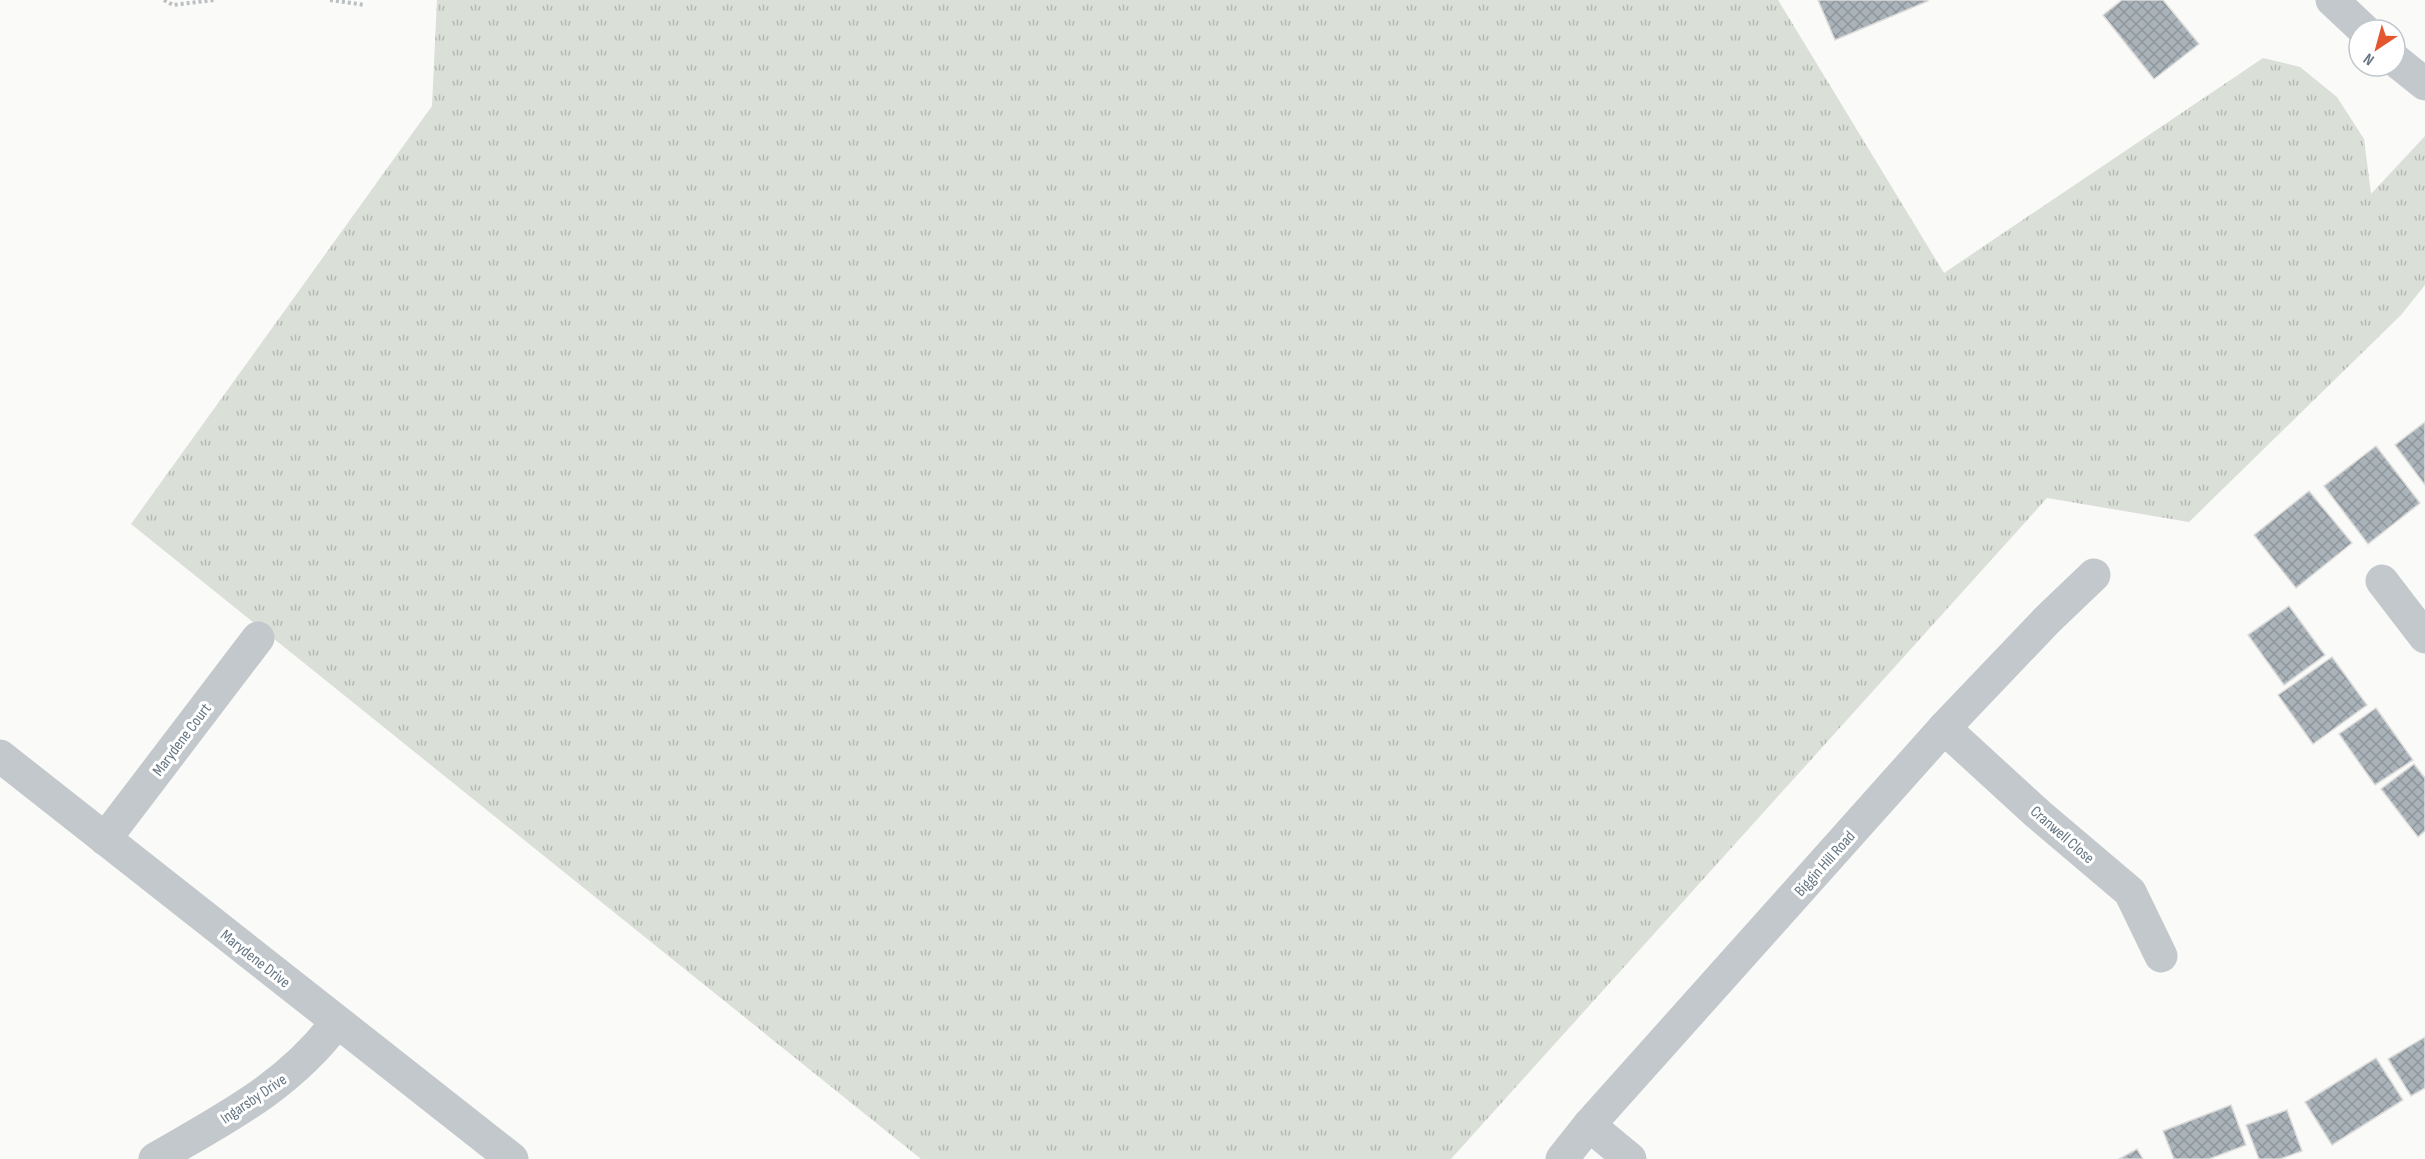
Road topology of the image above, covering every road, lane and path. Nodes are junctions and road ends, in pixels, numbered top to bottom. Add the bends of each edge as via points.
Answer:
1 (164, 0) edge
2 (214, 0) edge
3 (330, 0) edge
4 (2332, 0) edge
5 (365, 5) dead end
6 (2351, 18) edge
7 (2407, 70) edge
8 (2425, 84) edge
9 (2094, 575) dead end
10 (2382, 581) dead end
11 (2423, 629) edge
12 (258, 638) dead end
13 (1944, 728) junction
14 (0, 756) edge
15 (105, 839) junction
16 (2161, 956) dead end
17 (337, 1022) junction
18 (1589, 1125) junction
19 (155, 1159) edge
20 (512, 1159) edge
21 (1562, 1159) edge
22 (1630, 1159) edge

1 - 2 path via 173,5
3 - 5 path
4 - 6 street
7 - 8 street
9 - 13 street, Biggin Hill Road
10 - 11 street
12 - 15 street, Marydene Court
13 - 16 street, Cranwell Close via 2130,891
13 - 18 street, Biggin Hill Road
14 - 15 street, Marydene Drive
15 - 17 street, Marydene Drive
17 - 19 street, Ingarsby Drive via 317,1048 258,1099
17 - 20 street, Marydene Drive
18 - 21 street, Biggin Hill Road
18 - 22 street

